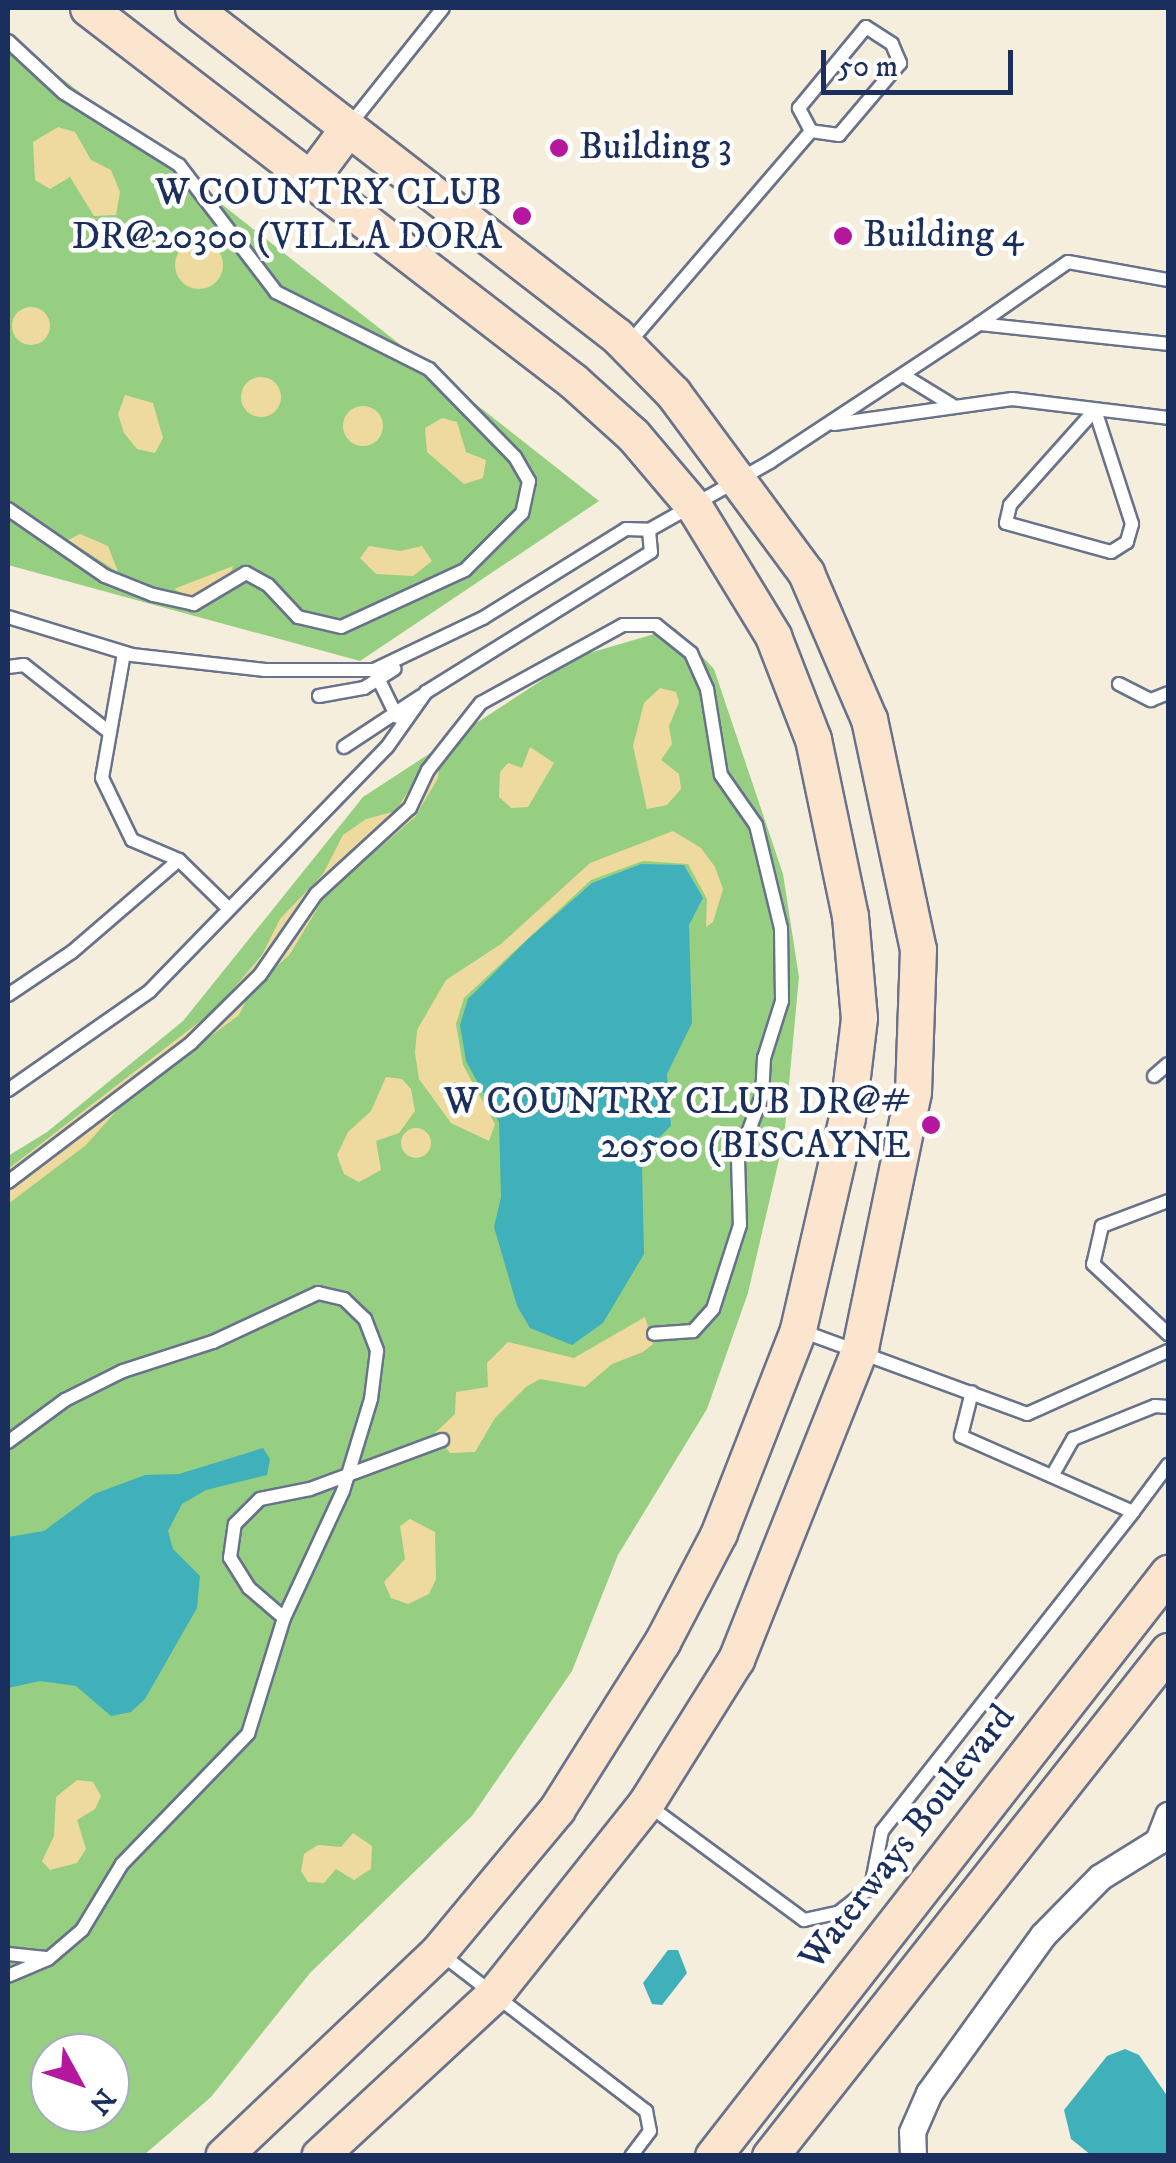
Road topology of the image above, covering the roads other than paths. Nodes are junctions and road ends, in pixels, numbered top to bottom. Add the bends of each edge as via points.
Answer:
1 (88, 8) edge
2 (193, 8) edge
3 (443, 8) edge
4 (8, 41) edge
5 (348, 128) junction
6 (811, 131) junction
7 (310, 179) junction
8 (1168, 280) edge
9 (979, 324) junction
10 (1168, 344) edge
11 (626, 346) junction
12 (903, 375) junction
13 (953, 406) junction
14 (1095, 410) junction
15 (1168, 418) edge
16 (827, 425) junction
17 (738, 481) junction
18 (8, 508) edge
19 (695, 508) junction
20 (649, 530) junction
21 (8, 618) edge
22 (124, 653) junction
23 (8, 667) edge
24 (376, 674) junction
25 (1119, 684) dead end
26 (426, 692) junction
27 (1168, 693) edge
28 (319, 696) dead end
29 (395, 713) junction
30 (401, 728) junction
31 (109, 732) junction
32 (344, 747) dead end
33 (178, 860) junction
34 (227, 907) junction
35 (8, 995) edge
36 (1168, 1064) edge
37 (1154, 1076) dead end
38 (8, 1090) edge
39 (8, 1182) edge
40 (1168, 1201) edge
41 (798, 1330) junction
42 (654, 1334) dead end
43 (1168, 1334) edge
44 (860, 1348) junction
45 (1168, 1351) edge
46 (972, 1392) junction
47 (1168, 1408) edge
48 (442, 1440) dead end
49 (8, 1442) edge
50 (1168, 1466) edge
51 (348, 1474) junction
52 (1052, 1476) junction
53 (1133, 1512) junction
54 (1168, 1572) edge
55 (284, 1618) junction
56 (1168, 1651) edge
57 (646, 1803) junction
58 (1168, 1815) edge
59 (1164, 1845) edge
60 (438, 1952) junction
61 (8, 1954) edge
62 (48, 1959) junction
63 (8, 1976) edge
64 (494, 1994) junction
65 (223, 2156) edge
66 (319, 2156) edge
67 (630, 2156) edge
68 (713, 2156) edge
69 (770, 2156) edge
70 (913, 2156) edge

1 - 7 street
2 - 5 street
3 - 5 lane
4 - 18 lane via 64,93 179,165 276,292 430,369 516,458 529,481 522,513 465,570 341,627 298,618 268,584 246,573 194,604 153,595 104,576
5 - 7 street
5 - 11 street
6 - 6 lane via 840,135 900,63 892,44 866,27 846,44 800,108
6 - 11 lane
7 - 19 street via 572,382 633,436
8 - 9 lane via 1068,262
9 - 10 lane
9 - 12 lane
11 - 17 street via 672,392
12 - 13 lane
12 - 16 lane
13 - 14 lane via 1012,399
13 - 16 lane
14 - 14 lane via 1010,505 1006,523 1111,552 1127,542 1132,524
14 - 15 lane
16 - 17 lane
17 - 19 lane
17 - 44 street via 806,573 869,719 918,949 913,1092
19 - 20 lane
19 - 41 street via 772,636 813,740 850,916 858,1018 847,1116
20 - 24 lane via 626,529
20 - 26 lane via 651,552
21 - 22 lane
22 - 24 lane via 266,670
22 - 31 lane
23 - 31 lane via 24,666
24 - 28 lane via 364,688
24 - 29 lane
25 - 27 lane via 1152,700
26 - 29 lane
26 - 30 lane
29 - 30 lane
29 - 32 lane
30 - 34 lane
31 - 33 lane via 102,778 132,840
33 - 34 lane
33 - 35 lane via 72,952
34 - 38 lane via 150,991
36 - 37 lane
39 - 42 lane via 190,1043 260,974 316,894 410,808 438,755 481,703 623,625 656,625 692,653 707,689 721,776 756,826 781,928 782,1001 764,1058 762,1096 738,1159 740,1225 713,1310 693,1331
40 - 43 lane via 1102,1226 1093,1264
41 - 44 lane
41 - 60 street via 718,1533 662,1642 558,1810
44 - 46 lane
44 - 57 street via 736,1659
45 - 46 lane via 1027,1414
46 - 52 lane via 961,1436
47 - 52 lane via 1155,1406 1074,1440
48 - 51 lane
49 - 51 lane via 65,1400 123,1371 213,1342 318,1292 344,1299 365,1319 377,1350 371,1399
50 - 53 lane
51 - 55 lane
51 - 55 lane via 260,1500 234,1524 230,1558 249,1588
52 - 53 lane
53 - 57 lane via 882,1832 871,1887 838,1913 804,1920
54 - 68 street, Waterways Boulevard
55 - 62 lane via 248,1734 220,1770 161,1820 122,1864 82,1930
56 - 69 street
57 - 64 street
58 - 59 street
59 - 70 street via 1100,1877 1043,1936 928,2093 912,2132
60 - 64 lane
60 - 65 street
61 - 62 lane
62 - 63 lane
64 - 66 street
64 - 67 lane via 646,2110 650,2131

